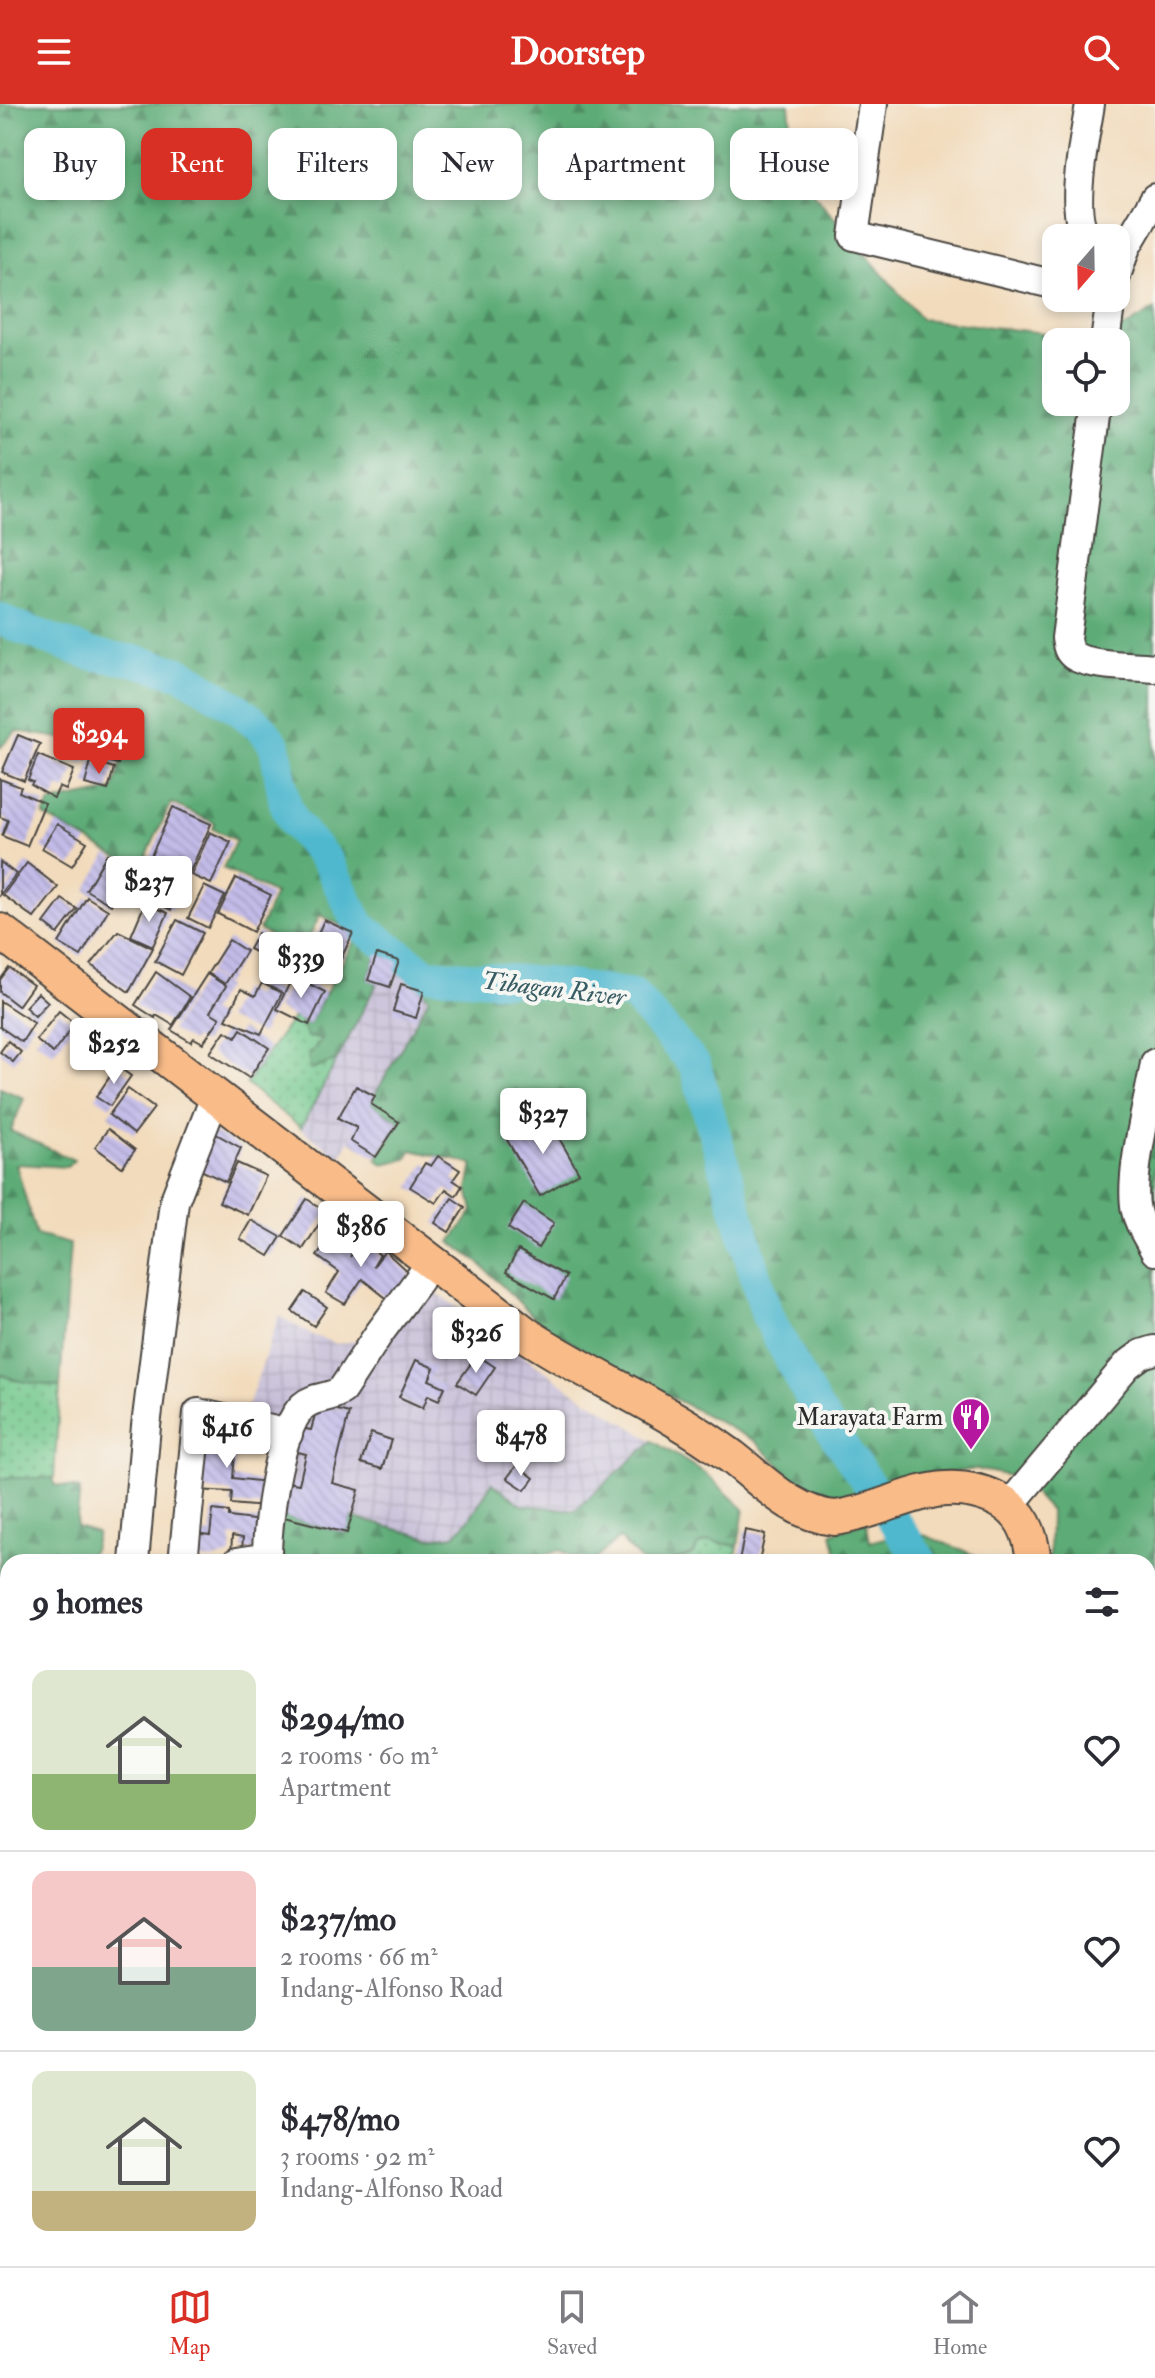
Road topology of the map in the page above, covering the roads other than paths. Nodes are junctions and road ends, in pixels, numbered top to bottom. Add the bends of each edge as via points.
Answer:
1 (873, 104) edge
2 (1090, 104) edge
3 (1155, 198) edge
4 (1080, 224) edge
5 (1130, 234) edge
6 (1042, 282) edge
7 (1095, 416) edge
8 (1155, 668) edge
9 (0, 931) edge
10 (1155, 1063) edge
11 (215, 1097) junction
12 (1155, 1251) edge
13 (431, 1263) junction
14 (1155, 1350) edge
15 (288, 1434) junction
16 (935, 1501) junction
17 (1009, 1506) junction
18 (1033, 1552) edge
19 (135, 1554) edge
20 (184, 1554) edge
21 (268, 1554) edge

1 - 6 street via 854,236
2 - 4 street
3 - 5 street
7 - 8 street via 1068,649 1086,660
9 - 11 main road
10 - 12 street via 1134,1186 1139,1220
11 - 13 main road
11 - 19 street via 174,1202
13 - 15 street via 342,1390 306,1404
13 - 16 main road via 548,1349 696,1432 797,1506 860,1523
14 - 17 street via 1127,1365
15 - 20 street via 198,1413
15 - 21 street via 272,1502
16 - 17 main road via 950,1487 966,1488
16 - 18 main road via 986,1512 1023,1529
17 - 18 main road via 1026,1524

